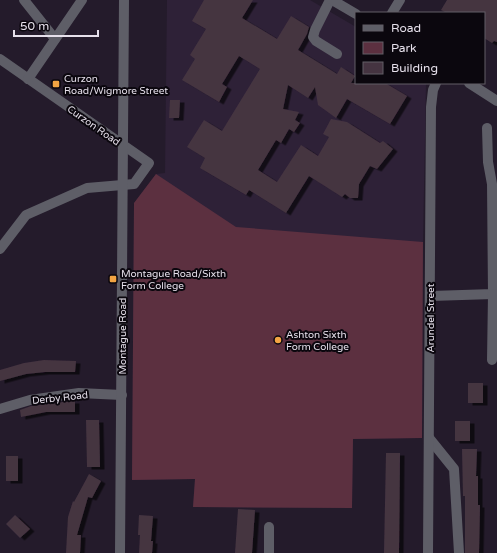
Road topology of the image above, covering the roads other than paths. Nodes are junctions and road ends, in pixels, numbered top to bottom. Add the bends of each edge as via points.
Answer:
1 (24, 0) edge
2 (82, 0) edge
3 (124, 0) edge
4 (331, 0) edge
5 (400, 0) edge
6 (393, 12) edge
7 (355, 13) edge
8 (55, 39) junction
9 (336, 54) dead end
10 (0, 59) edge
11 (28, 79) junction
12 (436, 84) edge
13 (471, 84) edge
14 (497, 100) edge
15 (487, 128) dead end
16 (123, 145) junction
17 (122, 184) junction
18 (0, 249) edge
19 (493, 294) junction
20 (431, 296) junction
21 (492, 360) dead end
22 (122, 395) junction
23 (0, 409) edge
24 (429, 438) junction
25 (269, 527) dead end
26 (120, 553) edge
27 (269, 553) edge
28 (428, 553) edge
29 (459, 553) edge

1 - 8 street
2 - 8 street
3 - 16 street, Montague Road
4 - 7 street
4 - 9 street via 314,30 313,37
5 - 6 street
8 - 11 street
10 - 11 street, Curzon Road
11 - 16 street, Curzon Road
12 - 20 street, Arundel Street via 431,107
13 - 14 street
15 - 19 street via 488,162 492,184
16 - 17 street, Montague Road
16 - 17 street, Curzon Road via 149,163 134,184
17 - 18 street via 86,188 26,215
17 - 22 street, Montague Road
19 - 20 street
19 - 21 street
20 - 24 street, Arundel Street
22 - 23 street, Derby Road via 80,393 30,400
22 - 26 street, Montague Road
24 - 28 street, Arundel Street
24 - 29 street via 454,469
25 - 27 street

